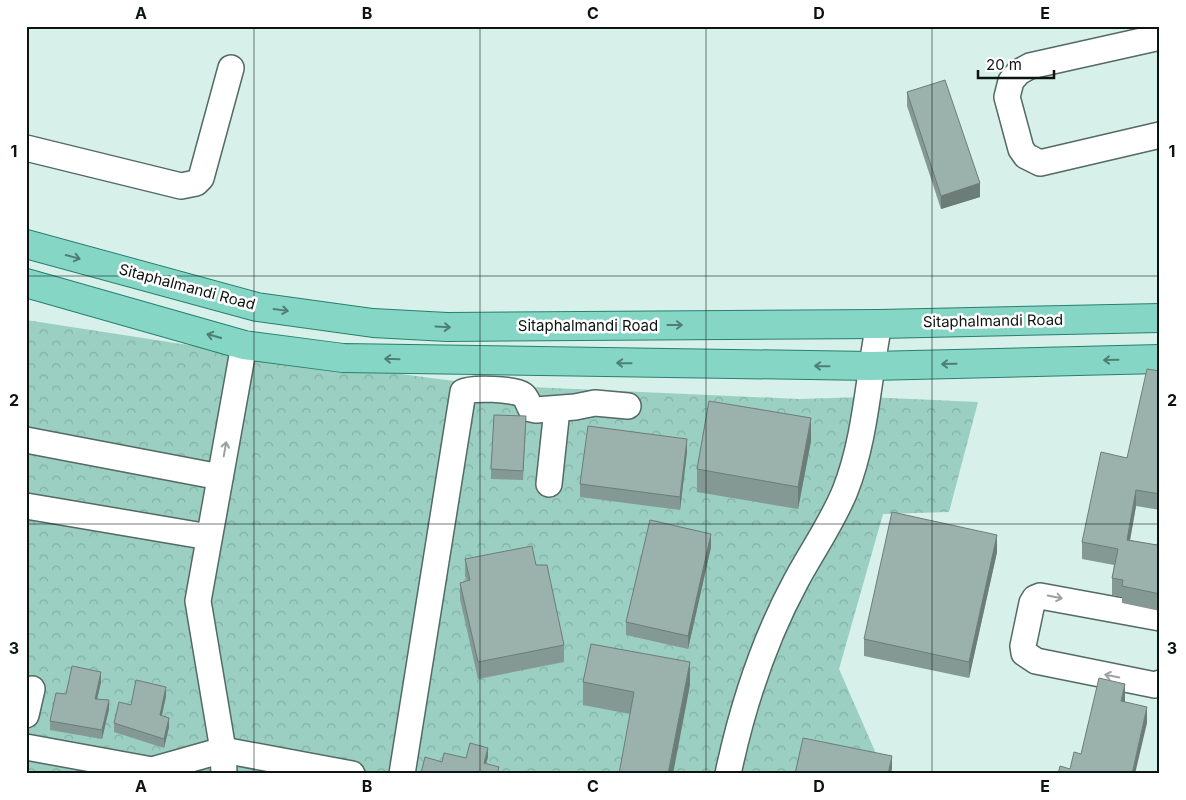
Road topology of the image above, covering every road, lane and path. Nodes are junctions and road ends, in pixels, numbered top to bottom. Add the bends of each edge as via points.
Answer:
1 (1160, 37) edge
2 (231, 68) dead end
3 (1160, 135) edge
4 (26, 148) edge
5 (26, 244) edge
6 (26, 283) edge
7 (1160, 318) edge
8 (879, 324) junction
9 (244, 345) junction
10 (1160, 359) edge
11 (870, 366) junction
12 (628, 406) dead end
13 (556, 409) junction
14 (26, 440) edge
15 (220, 477) junction
16 (550, 484) dead end
17 (26, 506) edge
18 (209, 537) junction
19 (1160, 618) edge
20 (1160, 683) edge
21 (32, 689) dead end
22 (26, 715) edge
23 (26, 747) edge
24 (224, 762) edge
25 (152, 772) edge
26 (352, 774) edge
27 (402, 774) edge
28 (728, 774) edge

1 - 3 lane via 1030,66 1011,81 1007,97 1021,149 1026,156 1040,163
2 - 4 lane via 201,178 196,184 181,186
5 -> 8 main road, Sitaphalmandi Road via 257,307 373,322 447,327
9 -> 6 main road
7 - 8 main road, Sitaphalmandi Road
8 - 11 lane
11 -> 9 main road via 362,358
15 -> 9 lane
10 -> 11 main road
11 - 28 lane via 856,458 845,491 795,582 766,647 738,727
12 - 13 lane via 595,403
13 - 16 lane
13 - 27 lane via 531,409 525,396 517,392 473,388 461,396
14 - 15 lane
15 - 18 lane
17 - 18 lane
18 - 24 lane via 198,600
20 -> 19 lane via 1155,685 1036,661 1024,653 1023,646 1032,603 1040,596
21 - 22 lane
23 - 25 lane
24 - 25 lane
24 - 26 lane

